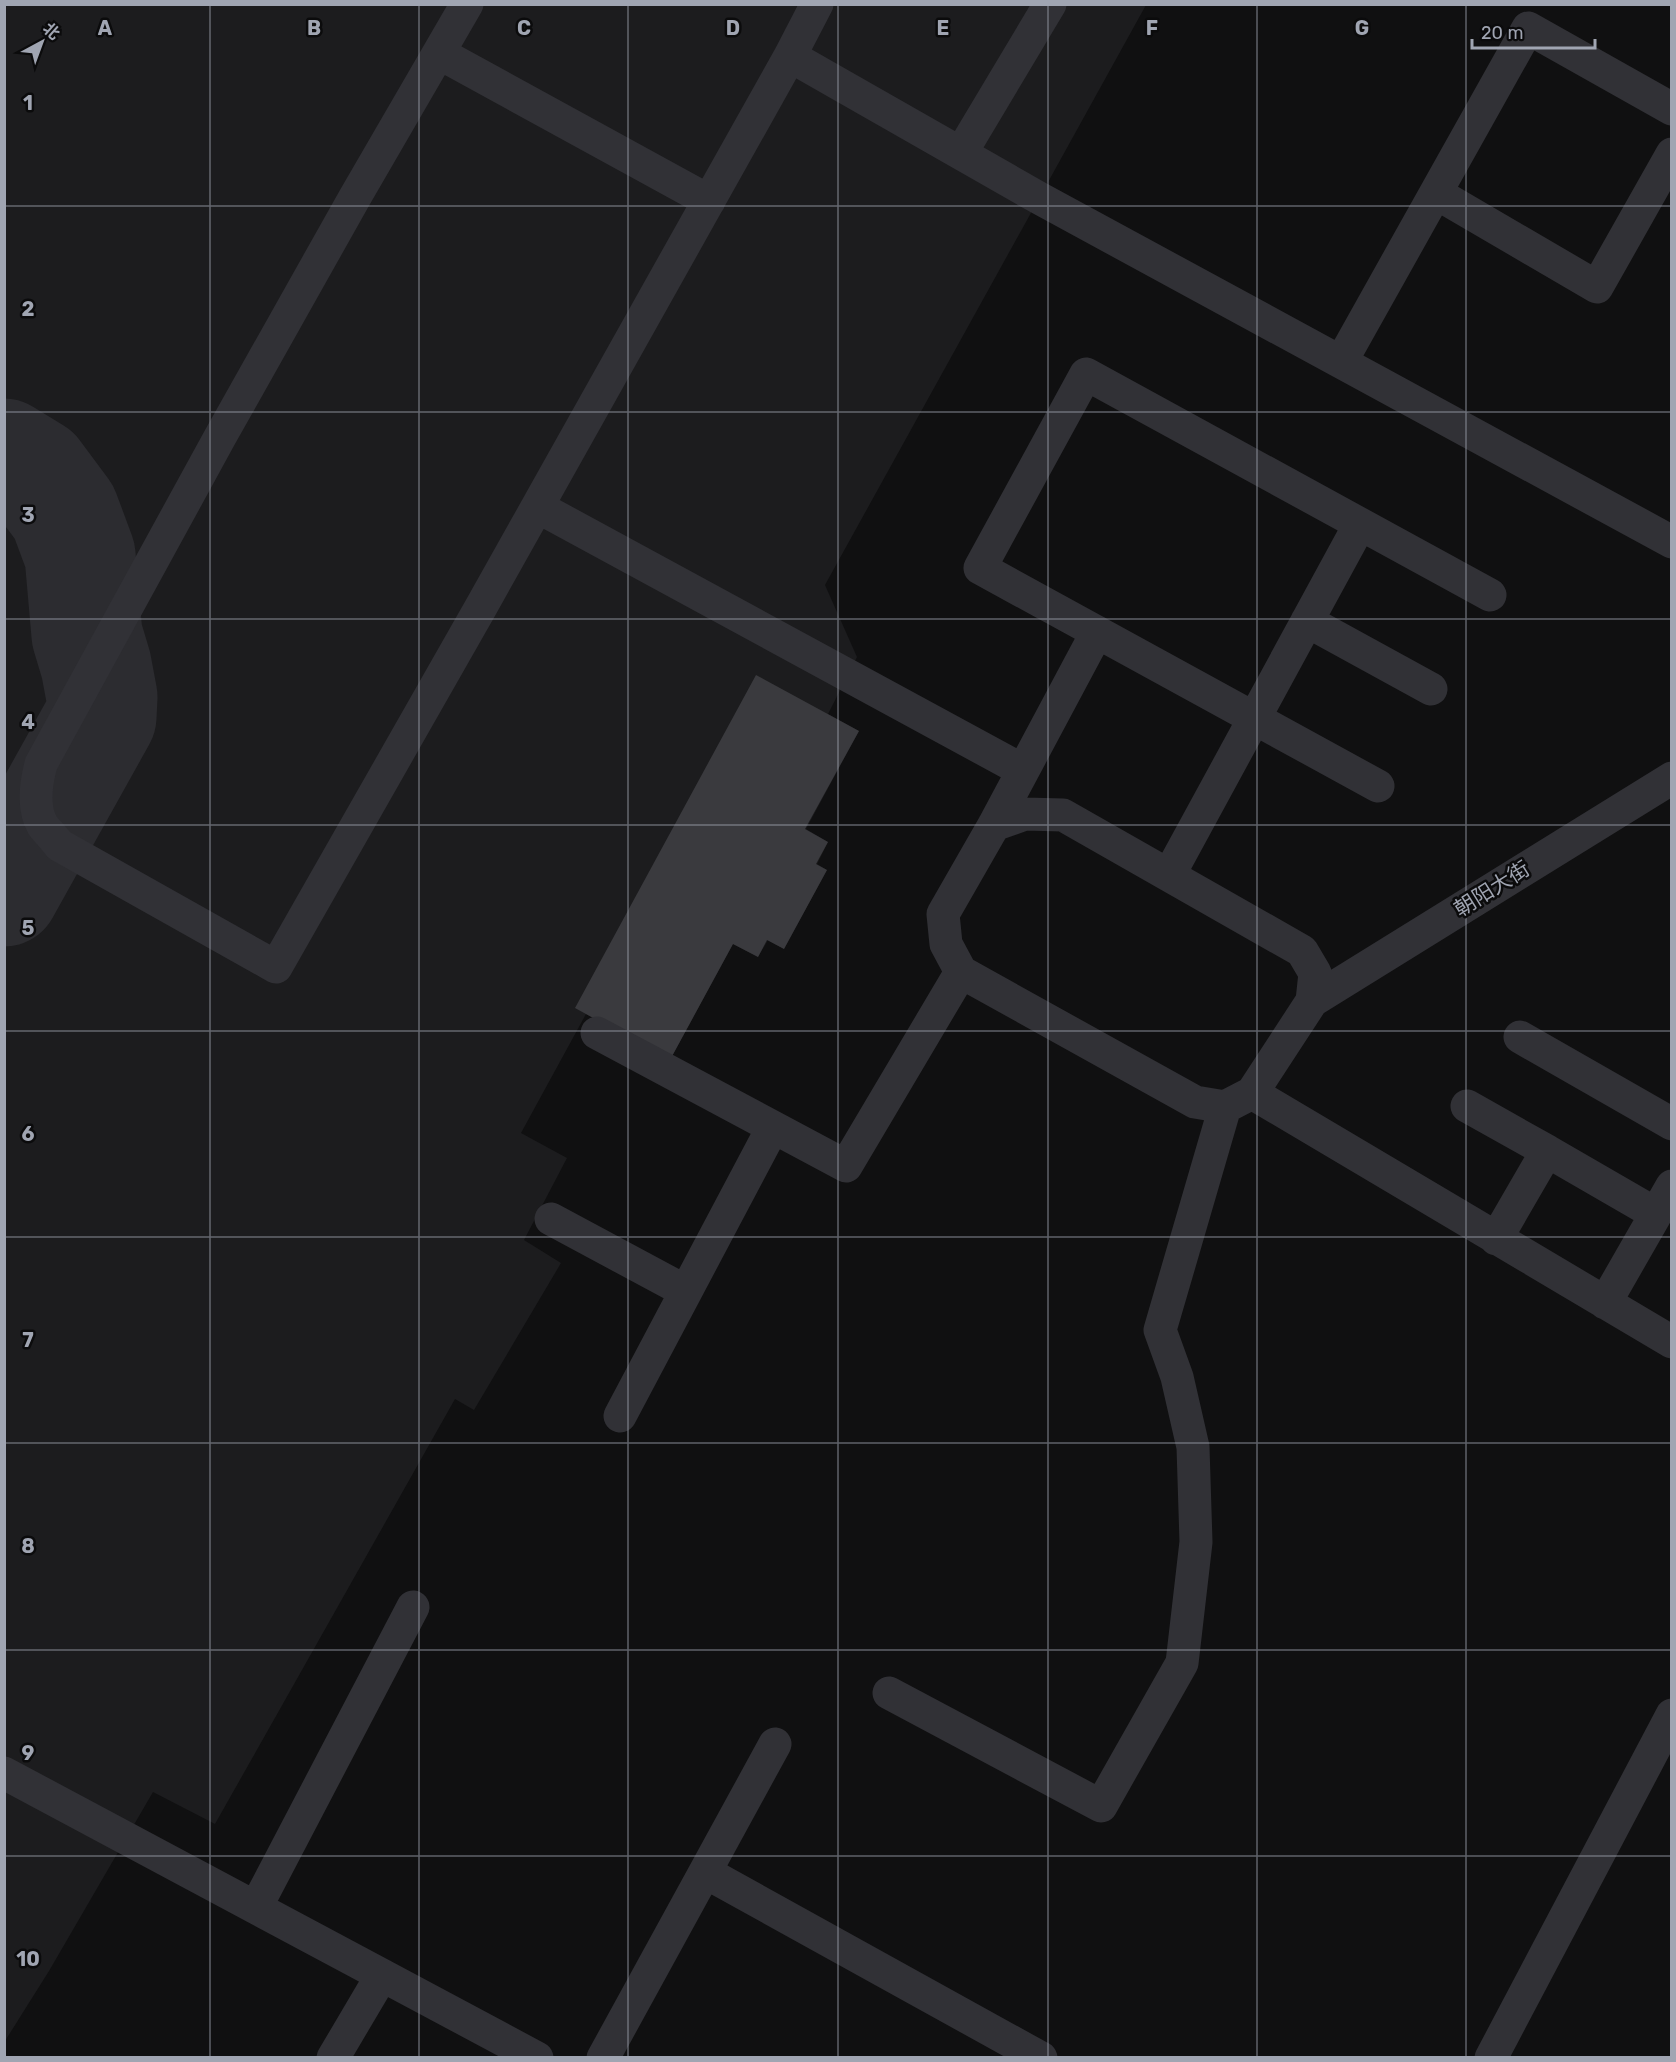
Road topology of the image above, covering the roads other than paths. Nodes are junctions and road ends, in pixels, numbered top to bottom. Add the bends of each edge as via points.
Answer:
1 (467, 4) edge
2 (817, 4) edge
3 (1050, 4) edge
4 (439, 53) junction
5 (790, 56) junction
6 (1671, 109) edge
7 (961, 153) junction
8 (1671, 153) edge
9 (1436, 193) junction
10 (709, 201) junction
11 (1341, 362) junction
12 (538, 507) junction
13 (1360, 524) junction
14 (1671, 542) edge
15 (1490, 596) dead end
16 (1307, 621) junction
17 (1097, 632) junction
18 (1431, 689) dead end
19 (1254, 718) junction
20 (1022, 770) junction
21 (1671, 778) edge
22 (1378, 786) dead end
23 (994, 825) junction
24 (1169, 875) junction
25 (961, 972) junction
26 (1312, 1000) junction
27 (597, 1034) dead end
28 (1520, 1037) dead end
29 (1238, 1100) junction
30 (1467, 1106) dead end
31 (1671, 1124) edge
32 (773, 1127) junction
33 (1547, 1151) junction
34 (1664, 1200) edge
35 (551, 1220) dead end
36 (1497, 1239) junction
37 (685, 1292) junction
38 (1605, 1303) junction
39 (1671, 1342) edge
40 (620, 1416) dead end
41 (413, 1607) dead end
42 (889, 1693) dead end
43 (1671, 1715) edge
44 (775, 1744) dead end
45 (4, 1773) edge
46 (705, 1872) junction
47 (256, 1907) junction
48 (382, 1975) junction
49 (333, 2058) edge
50 (537, 2058) edge
51 (603, 2058) edge
52 (1041, 2058) edge
53 (1491, 2058) edge

1 - 4 street
2 - 5 street
3 - 7 street
4 - 10 street
4 - 12 street via 220,437 41,764 36,784 42,824 59,844 276,967
5 - 7 street
5 - 10 street
6 - 9 street via 1528,28
7 - 11 street
8 - 9 street via 1597,287
9 - 11 street
10 - 12 street
11 - 14 street
12 - 20 street
13 - 15 street
13 - 16 street
13 - 17 street via 1086,374 980,568
16 - 18 street
16 - 19 street
17 - 19 street
17 - 20 street
19 - 22 street
19 - 24 street
20 - 23 street
21 - 26 street, 朝阳大街
23 - 24 street via 1025,814 1063,815
23 - 25 street via 943,914 946,945
24 - 26 street via 1302,951 1315,973
25 - 29 street via 1195,1102
25 - 32 street via 846,1166
26 - 29 street
27 - 32 street
28 - 31 street
29 - 36 street
29 - 42 street via 1160,1330 1178,1377 1193,1447 1196,1542 1182,1663 1107,1796 1101,1806
30 - 33 street
32 - 37 street
33 - 34 street
33 - 36 street
34 - 38 street
35 - 37 street
36 - 38 street
37 - 40 street
38 - 39 street
41 - 47 street
43 - 53 street
44 - 46 street
45 - 47 street
46 - 51 street
46 - 52 street
47 - 48 street
48 - 49 street
48 - 50 street

